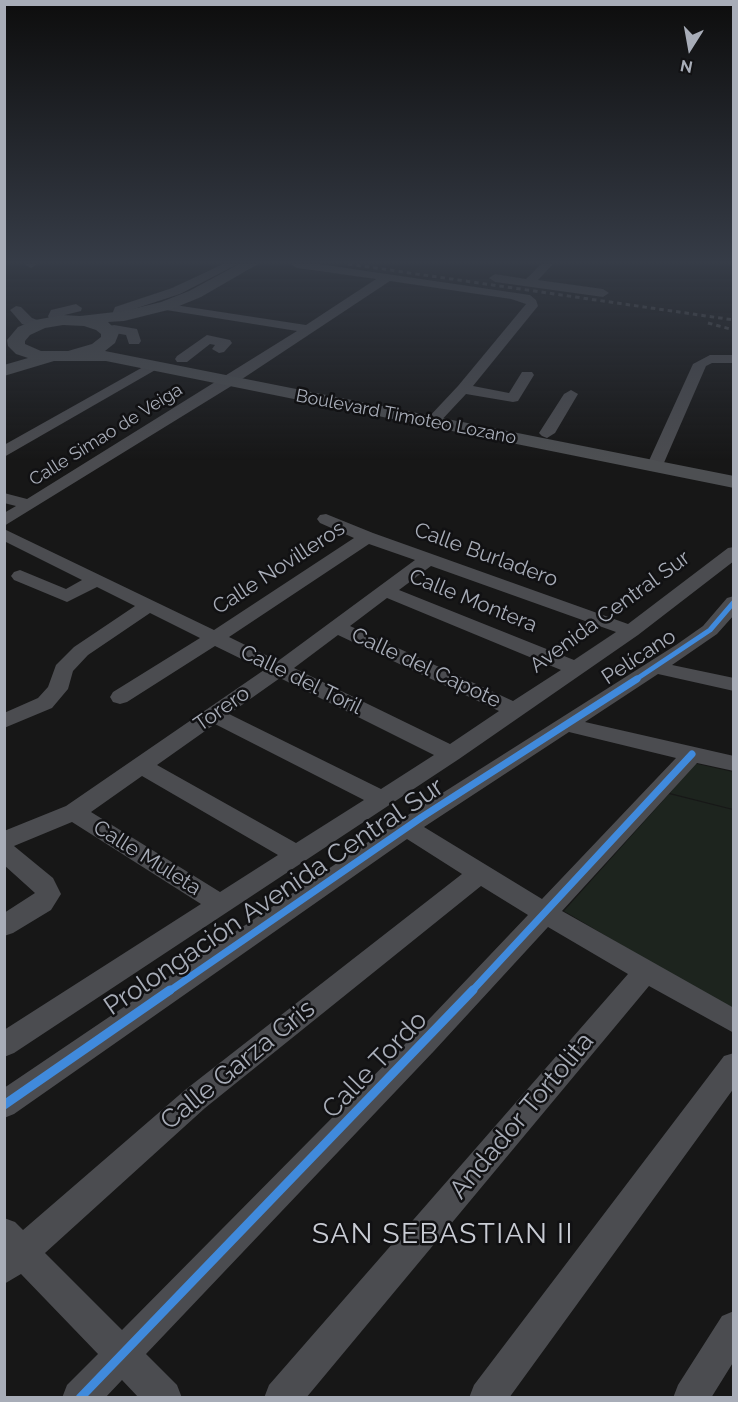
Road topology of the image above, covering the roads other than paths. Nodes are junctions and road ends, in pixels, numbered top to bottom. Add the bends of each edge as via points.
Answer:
1 (30, 329) edge
2 (112, 329) joint
3 (115, 329) edge
4 (308, 329) edge
5 (513, 329) edge
6 (134, 341) dead end
7 (11, 344) edge
8 (219, 349) dead end
9 (77, 354) junction
10 (50, 357) junction
11 (182, 358) junction
12 (734, 359) edge
13 (152, 366) junction
14 (4, 371) edge
15 (527, 375) dead end
16 (236, 376) junction
17 (463, 389) junction
18 (567, 400) dead end
19 (437, 417) junction
20 (547, 433) junction
21 (4, 452) edge
22 (657, 460) junction
23 (734, 469) edge
24 (734, 482) edge
25 (4, 498) edge
26 (30, 505) junction
27 (326, 519) dead end
28 (4, 521) edge
29 (4, 534) edge
30 (368, 537) junction
31 (734, 552) edge
32 (428, 559) junction
33 (20, 576) dead end
34 (97, 579) junction
35 (386, 591) junction
36 (150, 605) junction
37 (730, 610) edge
38 (337, 627) junction
39 (631, 631) junction
40 (216, 637) junction
41 (652, 667) junction
42 (575, 668) junction
43 (280, 669) junction
44 (734, 685) edge
45 (120, 697) dead end
46 (514, 710) junction
47 (213, 715) junction
48 (4, 721) edge
49 (568, 725) junction
50 (452, 754) junction
51 (692, 754) junction
52 (734, 764) edge
53 (142, 766) junction
54 (382, 800) junction
55 (74, 812) junction
56 (407, 828) junction
57 (4, 841) edge
58 (4, 851) edge
59 (296, 854) junction
60 (480, 873) junction
61 (219, 904) junction
62 (545, 913) junction
63 (4, 926) edge
64 (645, 972) junction
65 (734, 1022) edge
66 (4, 1045) edge
67 (734, 1065) edge
68 (4, 1105) edge
69 (10, 1251) edge
70 (734, 1328) edge
71 (121, 1355) junction
72 (80, 1398) edge
73 (164, 1398) edge
74 (282, 1398) edge
75 (487, 1398) edge
76 (691, 1398) edge

1 - 7 main road
2 - 9 main road via 98,348
2 - 11 main road, Boulevard Timoteo Lozano via 121,346
3 - 6 street via 132,332
4 - 16 street, Calle Simao de Veiga
5 - 17 street
7 - 10 main road via 30,354
8 - 11 street via 225,343 207,339
9 - 10 main road
9 - 13 main road, Boulevard Timoteo Lozano
10 - 14 main road
11 - 16 main road, Boulevard Timoteo Lozano
12 - 22 street via 710,359 700,364
13 - 16 main road, Boulevard Timoteo Lozano
13 - 21 street
15 - 17 street via 513,398
16 - 19 main road, Boulevard Timoteo Lozano
16 - 26 street, Calle Simao de Veiga
17 - 19 street
18 - 20 street
19 - 20 main road, Boulevard Timoteo Lozano
19 - 22 main road, Boulevard Timoteo Lozano
20 - 22 main road, Boulevard Timoteo Lozano
22 - 23 main road, Boulevard Timoteo Lozano
22 - 24 main road, Boulevard Timoteo Lozano
25 - 26 street
26 - 28 street, Calle Simao de Veiga
27 - 30 street, Calle Burladero
29 - 34 street, Calle del Toril
30 - 32 street, Calle Burladero
30 - 40 street, Calle Novilleros
31 - 39 street, Avenida Central Sur
32 - 35 street, Torero
32 - 39 street, Calle Burladero
33 - 34 street via 67,596
34 - 36 street, Calle del Toril
35 - 38 street, Torero
35 - 42 street, Calle Montera
36 - 40 street, Calle del Toril
36 - 48 street via 81,651 63,669 58,689 45,703
37 - 41 street, Pelícano via 710,630
38 - 43 street, Torero
38 - 46 street, Calle del Capote
39 - 42 street, Avenida Central Sur
40 - 43 street, Calle del Toril
40 - 45 street, Calle Novilleros
41 - 44 street
41 - 49 street, Pelícano
42 - 46 street, Avenida Central Sur
43 - 47 street, Torero
43 - 50 street, Calle del Toril
46 - 50 street, Prolongación Avenida Central Sur
47 - 53 street, Torero
47 - 54 street
49 - 51 street
49 - 56 street, Prolongación Avenida Central Sur
50 - 54 street, Prolongación Avenida Central Sur
51 - 52 street
51 - 62 street, Calle Tordo
53 - 55 street, Torero
53 - 59 street
54 - 59 street, Prolongación Avenida Central Sur
55 - 57 street, Torero
55 - 61 street, Calle Muleta
56 - 60 street
56 - 68 street, Prolongación Avenida Central Sur
58 - 63 street via 48,890 47,898
59 - 61 street, Prolongación Avenida Central Sur
60 - 62 street
60 - 69 street, Calle Garza Gris
61 - 66 street, Prolongación Avenida Central Sur
62 - 64 street
62 - 71 street, Calle Tordo
64 - 65 street
64 - 74 street, Andador Tortolita
67 - 75 street
69 - 71 street
70 - 76 street
71 - 72 street, Calle Tordo
71 - 73 street

